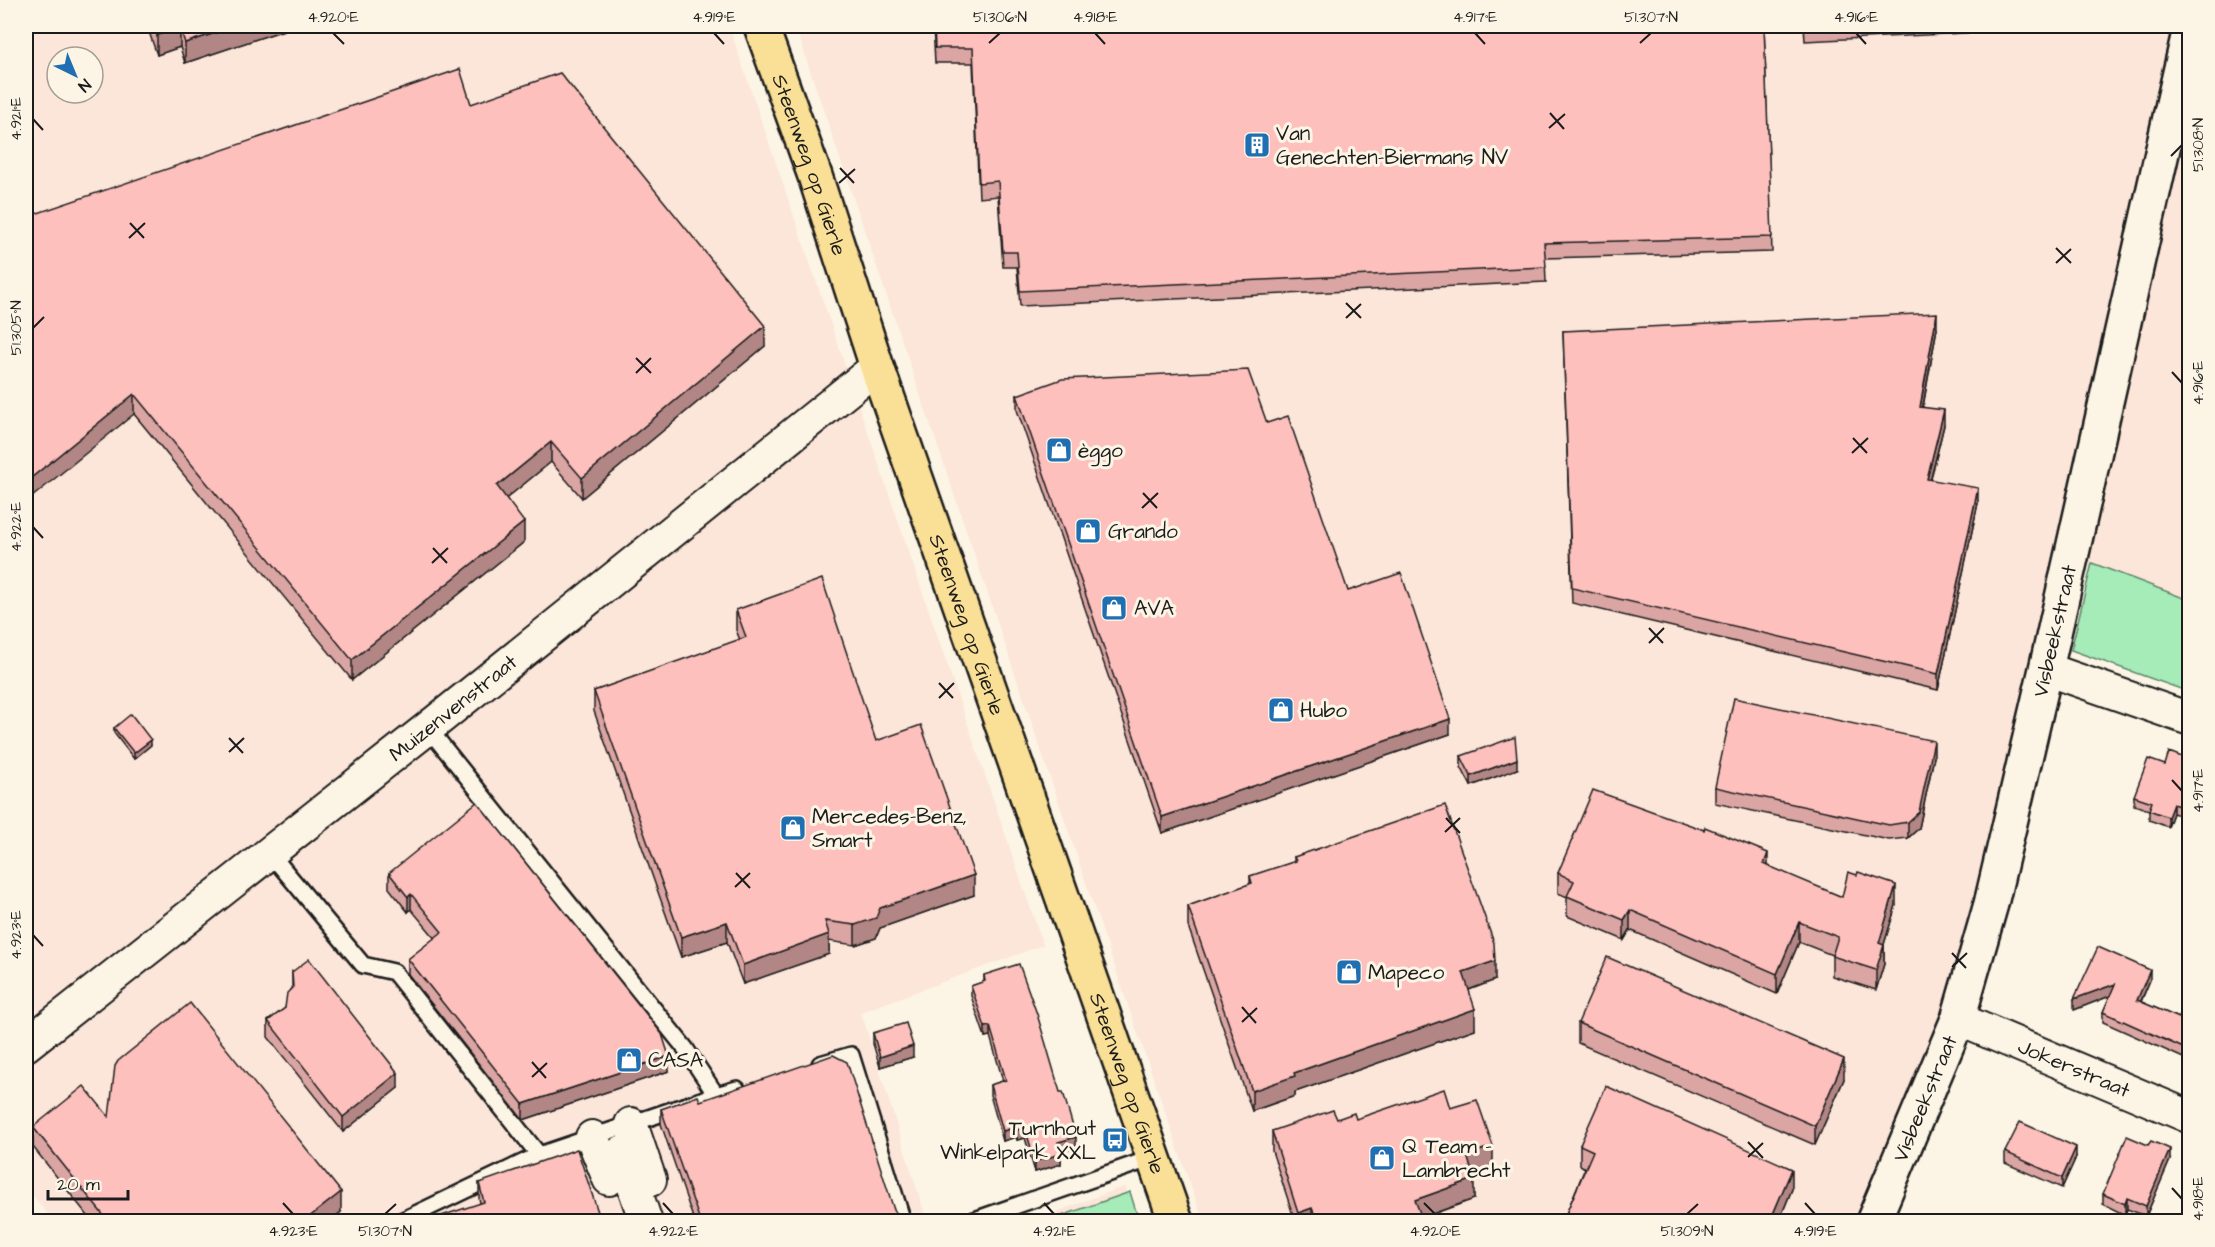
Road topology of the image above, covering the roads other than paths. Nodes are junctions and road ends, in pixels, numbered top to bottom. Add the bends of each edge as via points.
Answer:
1 (761, 26) edge
2 (2190, 28) edge
3 (877, 367) junction
4 (2046, 669) junction
5 (2190, 719) edge
6 (428, 728) junction
7 (269, 852) junction
8 (1958, 1018) junction
9 (26, 1045) edge
10 (806, 1068) edge
11 (750, 1085) edge
12 (716, 1095) junction
13 (2190, 1117) edge
14 (637, 1122) junction
15 (592, 1137) junction
16 (539, 1155) junction
17 (1155, 1157) junction
18 (627, 1200) edge
19 (399, 1221) edge
20 (903, 1221) edge
21 (969, 1221) edge
22 (1176, 1221) edge
23 (1873, 1221) edge

1 - 3 main road, Steenweg op Gierle
2 - 4 street, Visbeekstraat
3 - 6 street, Muizenvenstraat
3 - 17 main road, Steenweg op Gierle
4 - 5 street
4 - 8 street, Visbeekstraat via 1990,904
6 - 7 street, Muizenvenstraat
6 - 12 lane via 685,1048
7 - 9 street, Muizenvenstraat
7 - 16 lane via 363,965 394,972
8 - 13 street, Jokerstraat
8 - 23 street, Visbeekstraat
10 - 20 lane via 851,1055
11 - 12 lane
12 - 14 lane
14 - 15 lane
14 - 18 street via 662,1168
14 - 18 street via 650,1180 643,1182 630,1148 622,1152
15 - 16 lane
15 - 18 street
16 - 19 lane
17 - 21 lane
17 - 22 main road, Steenweg op Gierle

